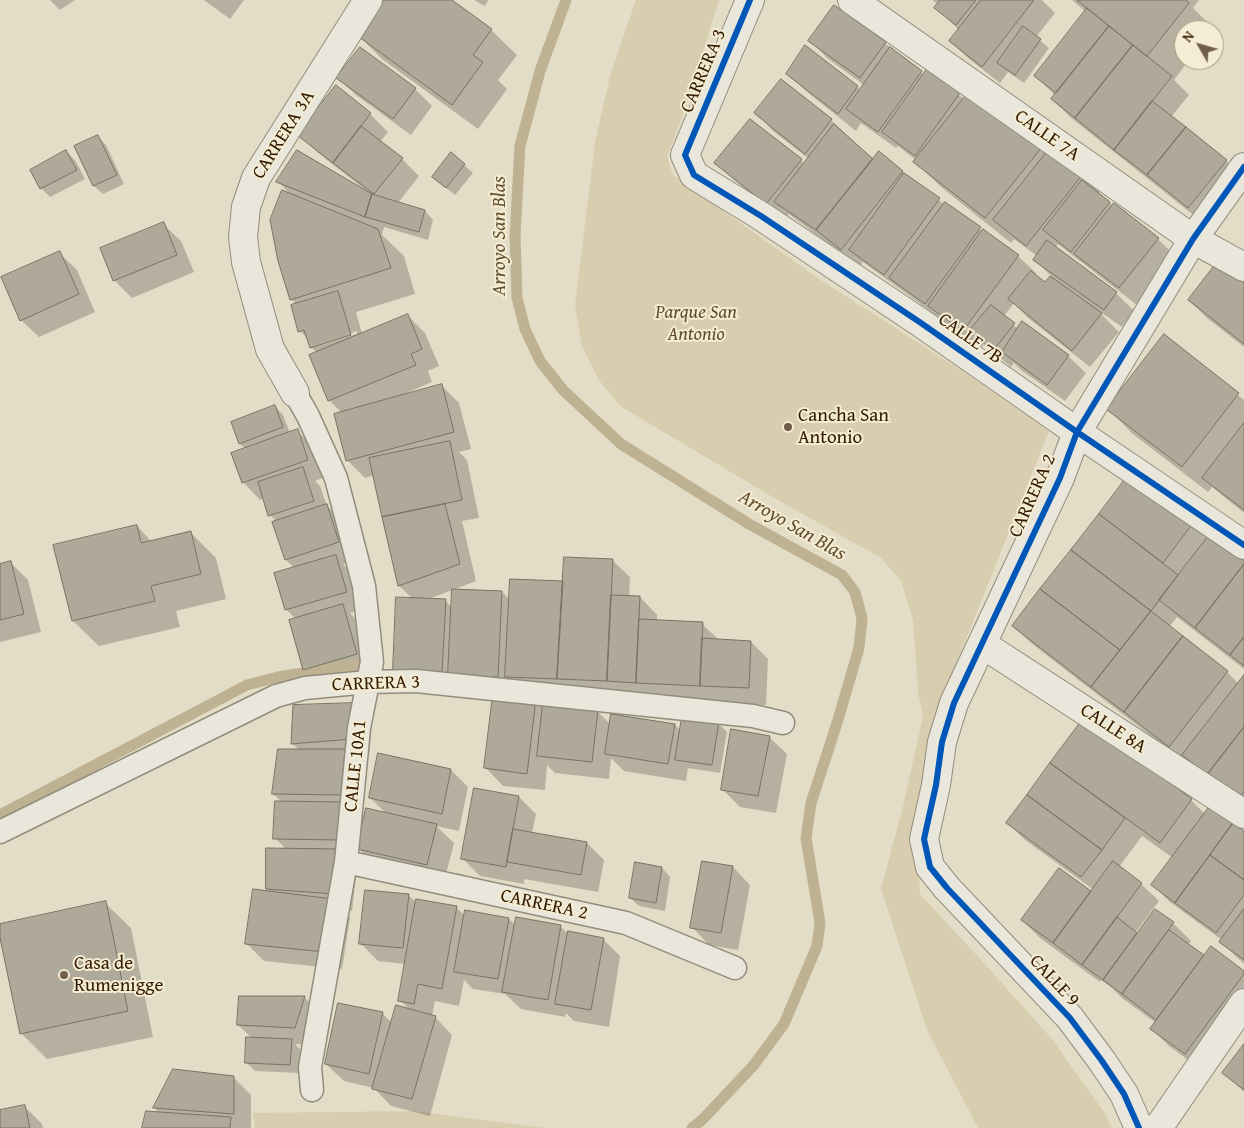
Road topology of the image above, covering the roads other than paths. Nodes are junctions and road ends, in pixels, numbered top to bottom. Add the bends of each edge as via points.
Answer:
1 (368, 0) edge
2 (750, 0) edge
3 (862, 2) edge
4 (685, 155) joint
5 (1244, 168) edge
6 (1193, 239) junction
7 (1244, 267) edge
8 (295, 393) joint
9 (1077, 432) junction
10 (1244, 545) edge
11 (982, 644) junction
12 (368, 682) junction
13 (783, 722) dead end
14 (1244, 814) edge
15 (0, 832) edge
16 (346, 862) junction
17 (930, 867) joint
18 (735, 968) dead end
19 (1244, 1003) edge
20 (312, 1090) dead end
21 (1139, 1128) edge
22 (1158, 1128) edge

1 - 8 street, CARRERA 3A via 256,178 246,207 243,237 246,262 270,349
2 - 4 street, CARRERA 3
3 - 6 street, CALLE 7A
4 - 9 street, CALLE 7B via 694,175 921,323
5 - 6 street, CARRERA 2
6 - 7 street, CALLE 7A
6 - 9 street, CARRERA 2
8 - 12 lane, CALLE 10A1 via 336,478 364,586 372,662
9 - 10 street, CALLE 7B
9 - 11 street, CARRERA 2 via 1060,478
11 - 14 street, CALLE 8A
11 - 17 street, CARRERA 2 via 954,703 942,742 924,839
12 - 13 lane, CARRERA 3 via 441,683
12 - 15 lane, CARRERA 3 via 305,688 276,696
12 - 16 lane, CALLE 10A1
16 - 18 lane, CARRERA 2 via 626,923
16 - 20 lane, CALLE 10A1 via 310,1067
17 - 21 street, CALLE 9 via 1070,1018 1124,1094
19 - 22 street

